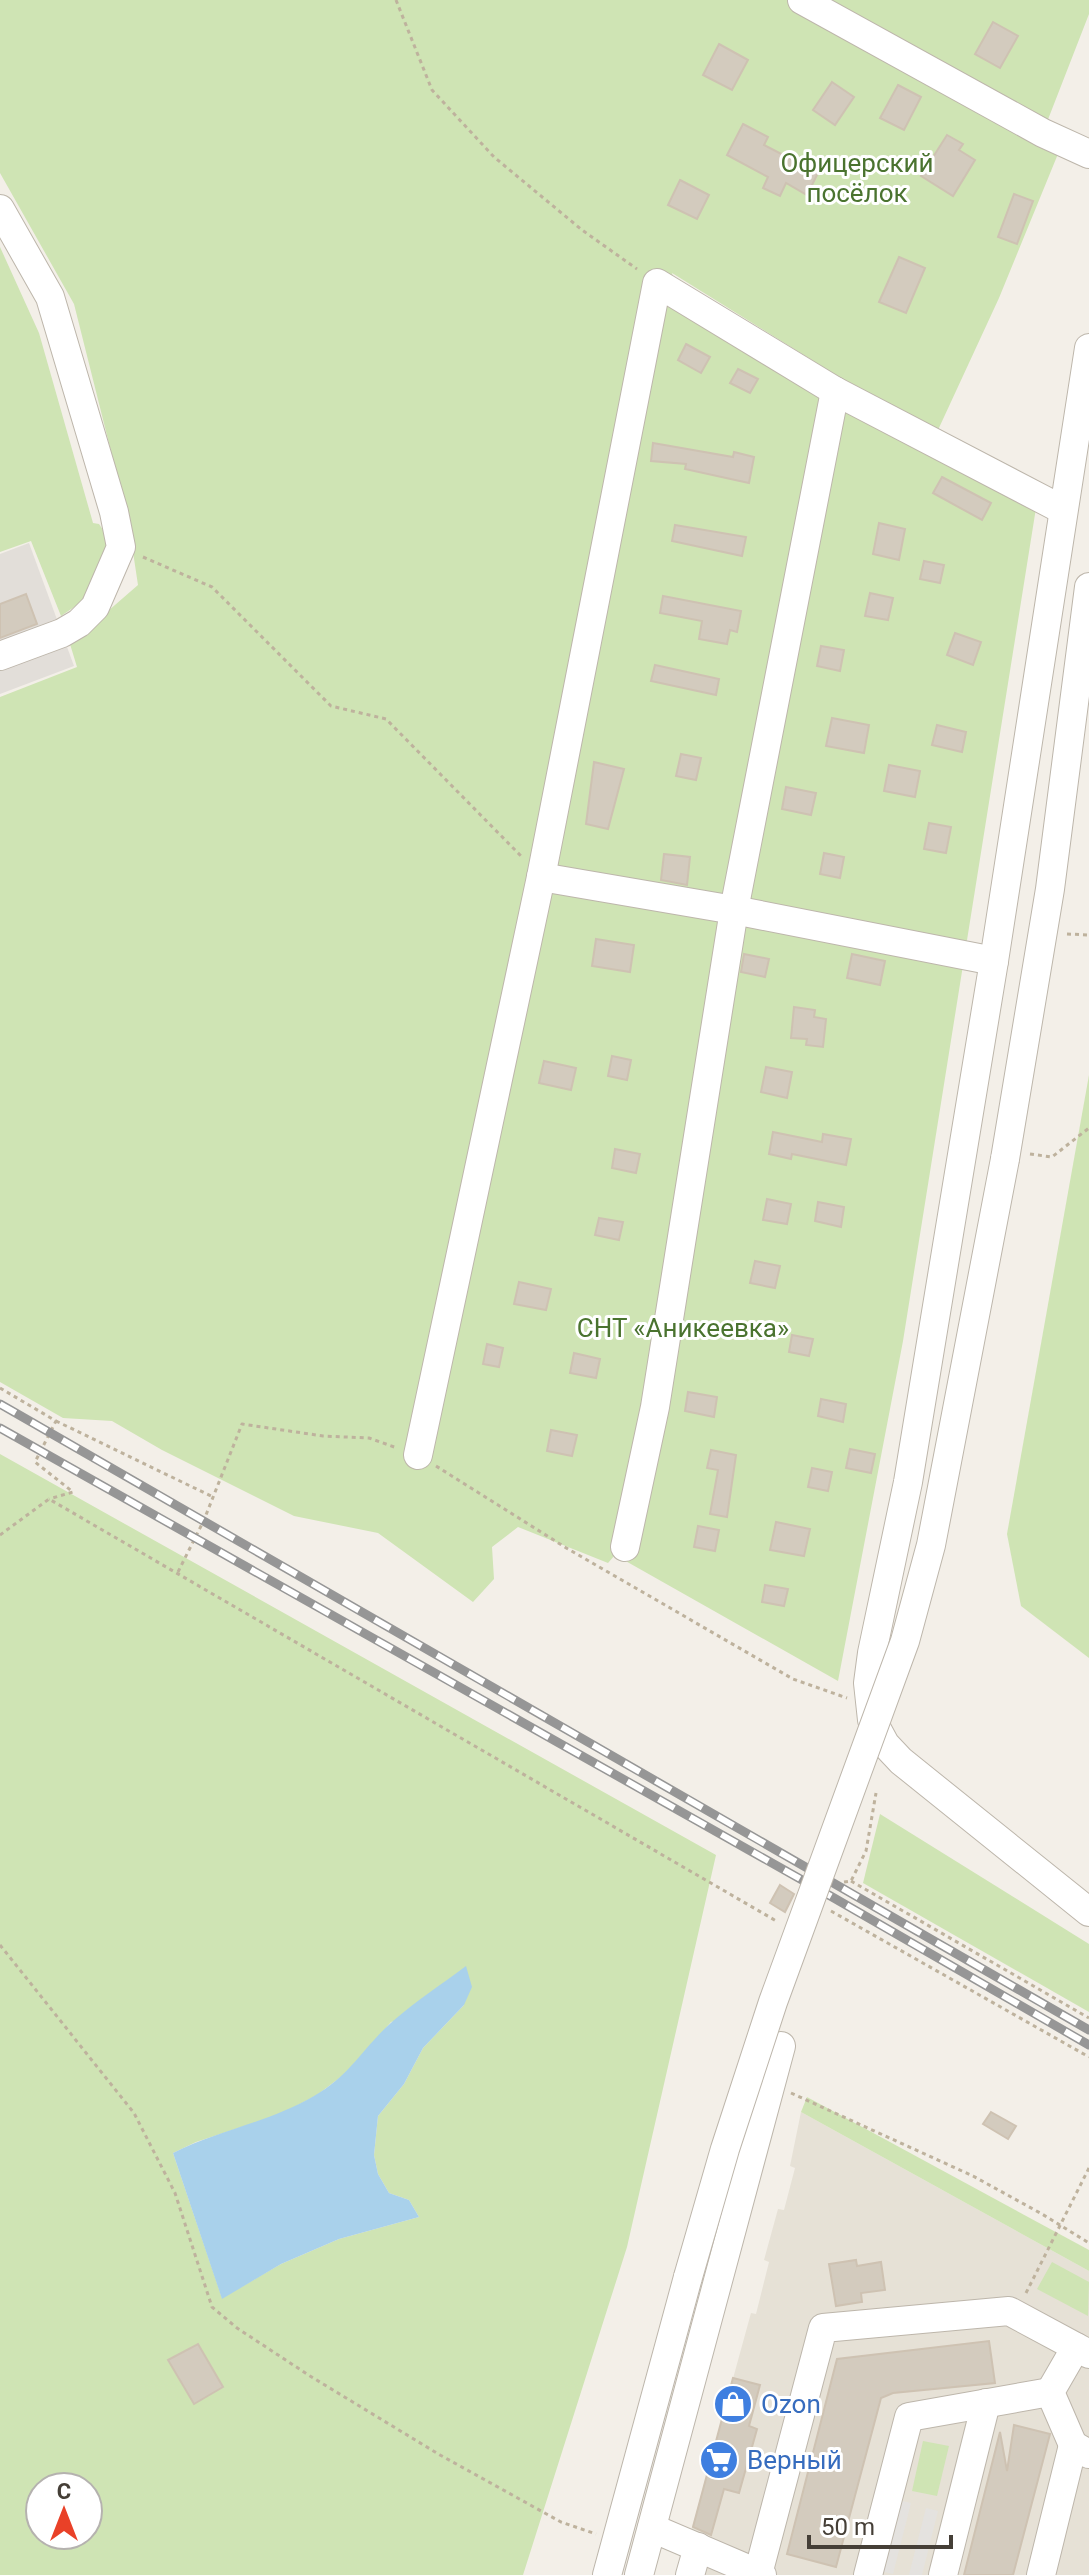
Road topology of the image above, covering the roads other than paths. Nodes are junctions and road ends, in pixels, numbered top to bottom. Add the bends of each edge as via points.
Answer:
1 (802, 0) edge
2 (1089, 154) edge
3 (0, 209) edge
4 (1089, 348) edge
5 (835, 391) junction
6 (1063, 510) junction
7 (1089, 587) edge
8 (0, 656) edge
9 (541, 877) junction
10 (734, 910) junction
11 (994, 961) junction
12 (418, 1455) road end
13 (625, 1547) dead end
14 (1089, 1912) edge
15 (781, 2046) dead end
16 (1083, 2350) edge
17 (1050, 2392) junction
18 (986, 2403) junction
19 (1081, 2450) edge
20 (652, 2528) junction
21 (698, 2547) junction
22 (760, 2574) edge
23 (607, 2575) edge
24 (639, 2575) edge
25 (690, 2575) edge
26 (868, 2575) edge
27 (943, 2575) edge
28 (1041, 2575) edge

1 - 2 street
3 - 8 street via 50,297 121,547 95,607 79,623
4 - 6 street
5 - 6 street
5 - 9 street via 657,283
5 - 10 street
6 - 11 street
7 - 23 street, bridge via 1050,889 1006,1155 931,1545 905,1641 725,2149
9 - 10 street
9 - 12 street
10 - 11 street
10 - 13 street via 655,1407
11 - 14 street via 908,1482 872,1653 869,1705 877,1732 901,1761
15 - 20 street
16 - 17 street
16 - 22 street via 1009,2311 823,2328
17 - 18 street
17 - 19 street
18 - 26 street via 909,2417
18 - 27 street
19 - 28 street
20 - 21 street
20 - 24 street
21 - 22 street
21 - 25 street

